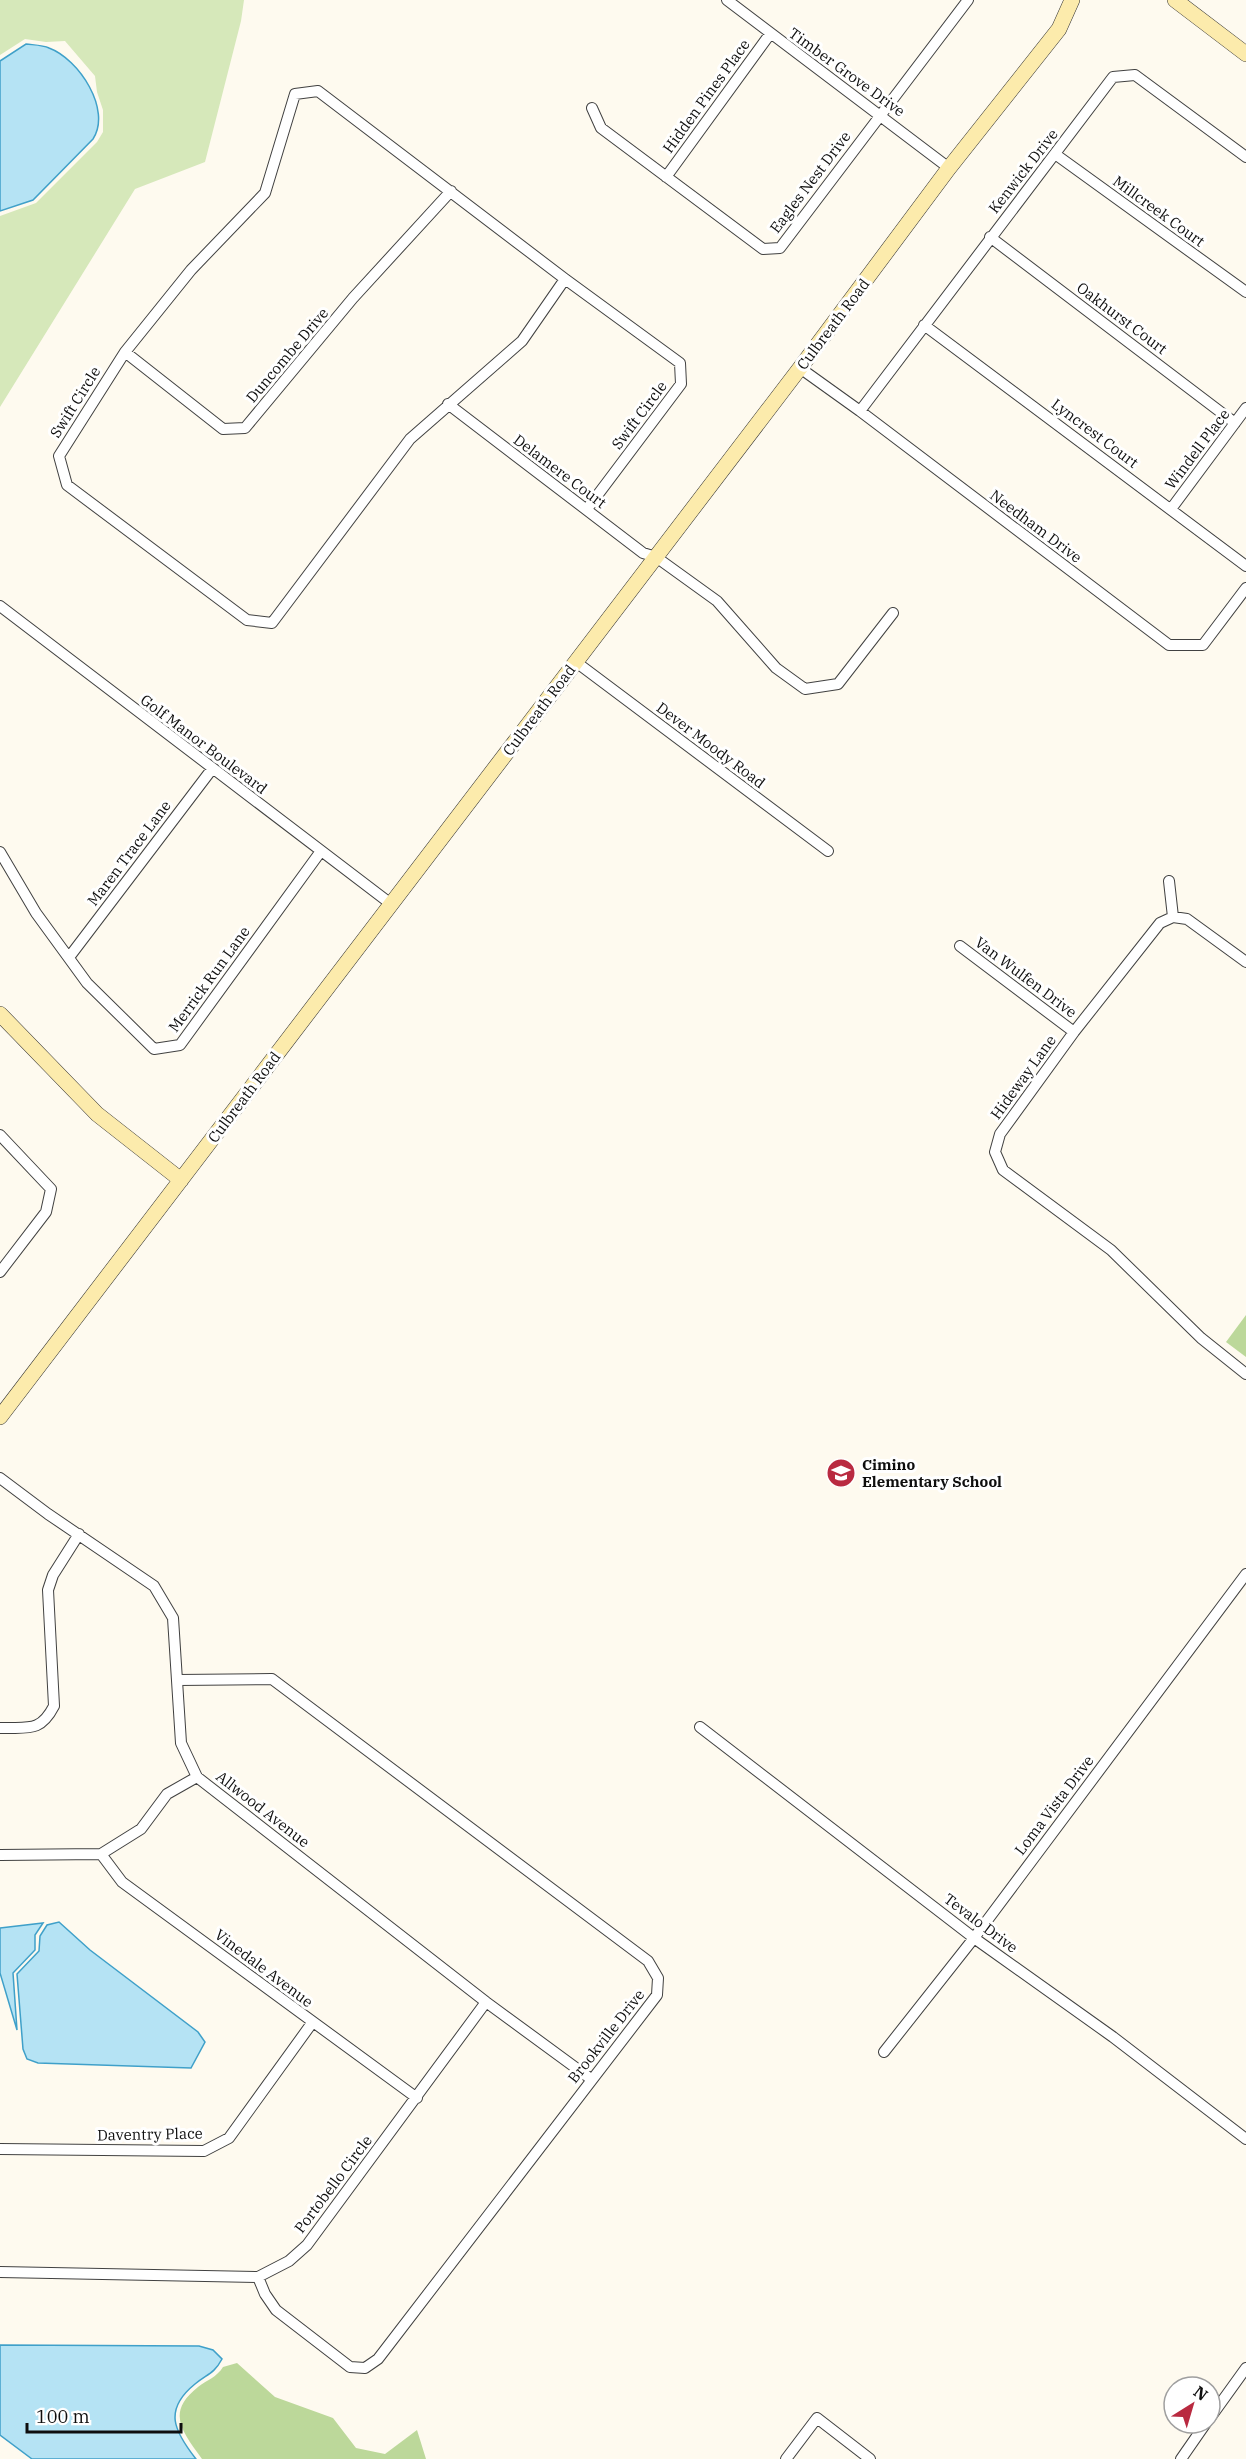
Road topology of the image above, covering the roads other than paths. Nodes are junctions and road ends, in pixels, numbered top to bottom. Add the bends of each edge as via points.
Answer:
1 (727, 0) edge
2 (1072, 0) edge
3 (1175, 0) edge
4 (963, 2) edge
5 (770, 34) junction
6 (1246, 54) edge
7 (592, 108) dead end
8 (880, 114) junction
9 (1055, 154) junction
10 (1246, 157) edge
11 (949, 168) junction
12 (666, 177) junction
13 (451, 191) junction
14 (990, 237) junction
15 (565, 279) junction
16 (1246, 292) edge
17 (924, 325) junction
18 (124, 352) junction
19 (800, 369) junction
20 (448, 404) junction
21 (1246, 408) edge
22 (860, 411) junction
23 (1235, 423) junction
24 (1171, 508) junction
25 (587, 509) junction
26 (656, 556) junction
27 (1246, 566) edge
28 (1246, 588) edge
29 (0, 606) edge
30 (893, 614) dead end
31 (576, 662) junction
32 (212, 769) junction
33 (321, 850) junction
34 (828, 851) dead end
35 (0, 852) edge
36 (1169, 881) dead end
37 (391, 904) junction
38 (1173, 917) junction
39 (960, 946) dead end
40 (69, 956) junction
41 (1246, 962) edge
42 (0, 1014) edge
43 (1074, 1032) junction
44 (0, 1135) edge
45 (181, 1180) junction
46 (0, 1272) edge
47 (1246, 1374) edge
48 (0, 1417) edge
49 (0, 1478) edge
50 (79, 1534) junction
51 (1246, 1574) edge
52 (178, 1680) junction
53 (700, 1727) dead end
54 (0, 1728) edge
55 (197, 1777) junction
56 (101, 1854) junction
57 (0, 1855) edge
58 (974, 1938) junction
59 (486, 2002) junction
60 (312, 2023) junction
61 (884, 2052) dead end
62 (591, 2079) junction
63 (417, 2098) junction
64 (1246, 2139) edge
65 (0, 2149) edge
66 (0, 2272) edge
67 (258, 2277) junction
68 (1246, 2368) edge
69 (1222, 2401) edge
70 (1198, 2435) edge
71 (786, 2459) edge
72 (870, 2459) edge
73 (1181, 2459) edge

1 - 5 street, Timber Grove Drive
2 - 11 street, Culbreath Road via 1059,29
3 - 6 street
4 - 8 street, Eagles Nest Drive
5 - 8 street, Timber Grove Drive
5 - 12 street, Hidden Pines Place
7 - 12 street, Eagles Nest Drive via 601,128
8 - 11 street, Timber Grove Drive
8 - 12 street, Eagles Nest Drive via 780,248 763,249
9 - 10 street, Kenwick Drive via 1113,77 1136,75
9 - 14 street, Kenwick Drive
9 - 16 street, Millcreek Court
11 - 19 street, Culbreath Road
13 - 15 street, Swift Circle
13 - 18 street, Duncombe Drive via 353,298 245,428 223,429
13 - 18 street, Swift Circle via 318,91 295,94 265,193 191,270
14 - 17 street, Kenwick Drive
14 - 23 street, Oakhurst Court
15 - 20 street, Swift Circle via 522,341
15 - 25 street, Swift Circle via 680,363 681,384
17 - 22 street, Kenwick Drive
17 - 24 street, Lyncrest Court
18 - 20 street, Swift Circle via 59,456 67,485 247,620 272,623 410,439
19 - 22 street, Needham Drive
19 - 26 street, Culbreath Road
20 - 25 street, Delamere Court
21 - 23 street, Windell Place
22 - 28 street, Needham Drive via 1169,645 1203,645
23 - 24 street, Windell Place
24 - 27 street, Lyncrest Court
25 - 26 street, Delamere Court via 643,553
26 - 30 street, Delamere Court via 717,601 776,668 805,689 838,684
26 - 31 street, Culbreath Road
29 - 32 street, Golf Manor Boulevard
31 - 34 street, Dever Moody Road
31 - 37 street, Culbreath Road
32 - 33 street, Golf Manor Boulevard
32 - 40 street, Maren Trace Lane
33 - 37 street, Golf Manor Boulevard
33 - 40 street, Merrick Run Lane via 180,1045 154,1050 87,983
35 - 40 street, Merrick Run Lane via 36,913
36 - 38 street
37 - 45 street, Culbreath Road
38 - 41 street via 1192,922
38 - 43 street, Hideway Lane via 1160,923
39 - 43 street, Van Wulfen Drive
42 - 45 street via 97,1114
43 - 47 street, Hideway Lane via 1000,1134 995,1152 1003,1170 1111,1250 1201,1338
44 - 46 street via 51,1189 46,1212
45 - 48 street, Culbreath Road
49 - 50 street, Allwood Avenue
50 - 52 street, Allwood Avenue via 154,1586 172,1618
50 - 54 street via 48,1590 54,1706 47,1719 34,1727
51 - 58 street, Loma Vista Drive
52 - 55 street, Allwood Avenue via 181,1743
52 - 62 street, Brookville Drive via 272,1679 648,1961 658,1978 657,1995
53 - 58 street, Tevalo Drive
55 - 56 street via 167,1794 141,1829
55 - 59 street, Allwood Avenue
56 - 57 street
56 - 60 street, Vinedale Avenue via 122,1882
58 - 61 street, Loma Vista Drive
58 - 64 street, Tevalo Drive
59 - 62 street, Allwood Avenue
59 - 63 street, Portobello Circle
60 - 63 street, Vinedale Avenue
60 - 65 street, Daventry Place via 229,2138 204,2151
62 - 67 street, Brookville Drive via 378,2359 365,2368 351,2367 276,2310
63 - 67 street, Portobello Circle via 307,2245 289,2261
66 - 67 street, Portobello Circle
68 - 69 street
70 - 73 street
71 - 72 street via 817,2418

